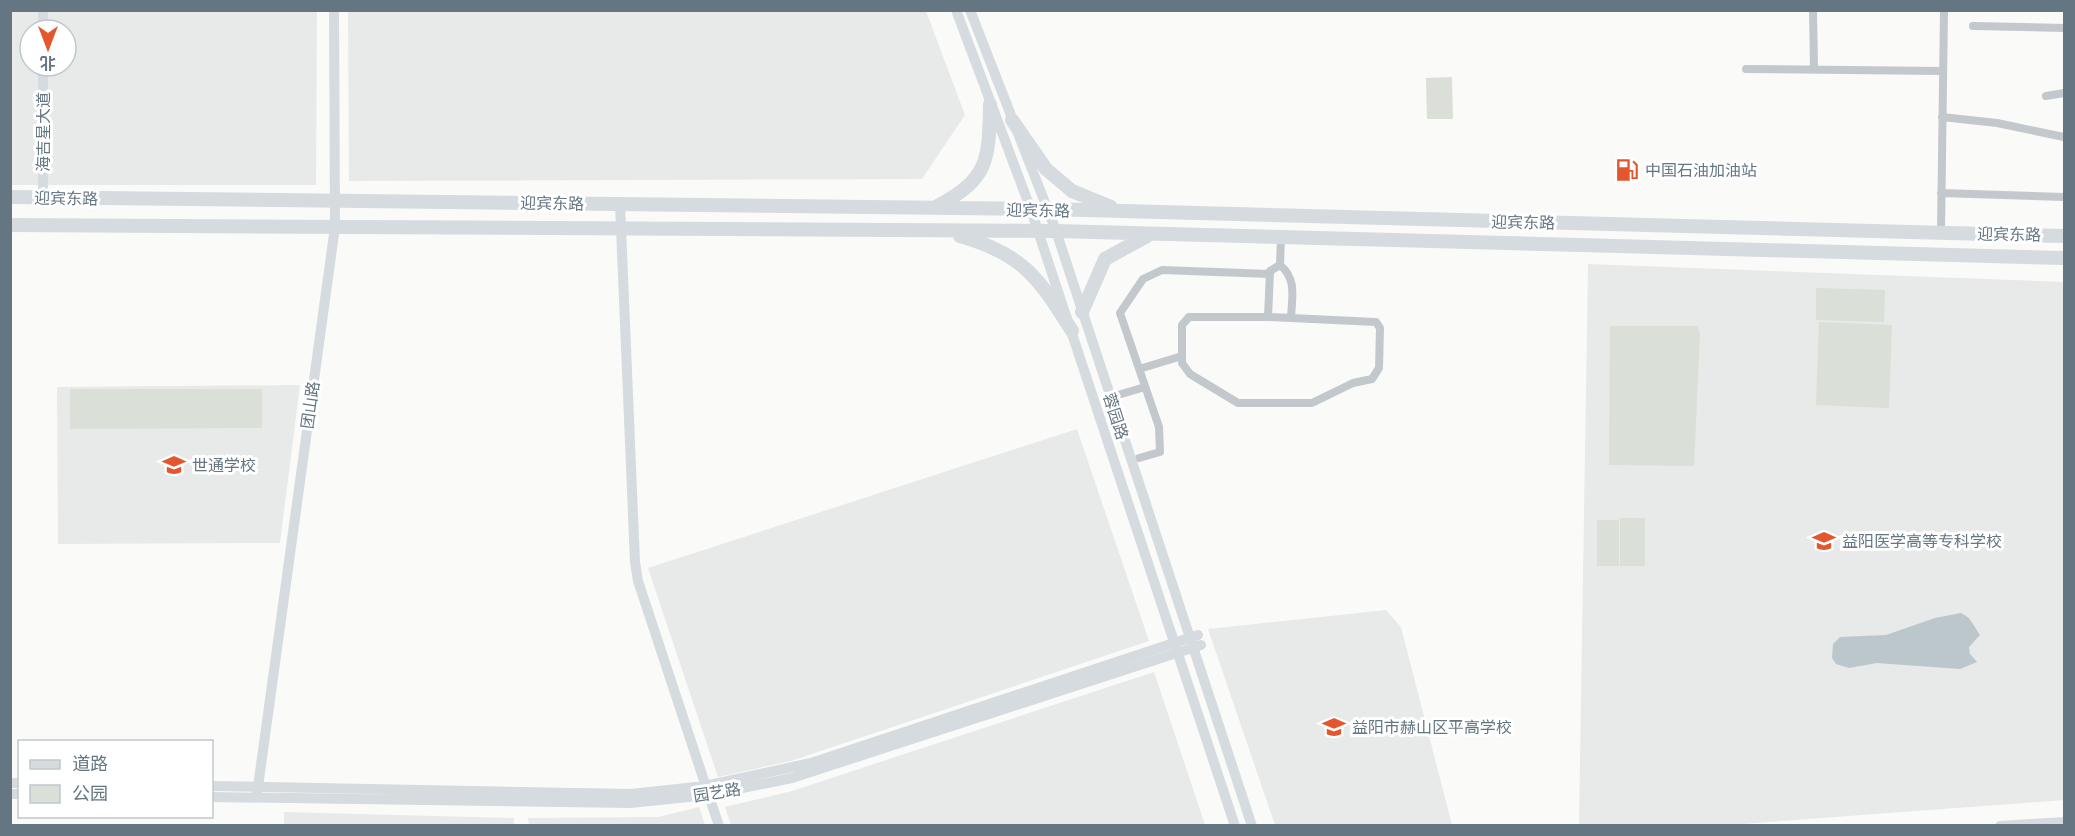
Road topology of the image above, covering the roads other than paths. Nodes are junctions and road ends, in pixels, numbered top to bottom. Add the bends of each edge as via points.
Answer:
1 (334, 10) edge
2 (956, 10) edge
3 (970, 10) edge
4 (1814, 10) edge
5 (1944, 10) edge
6 (1973, 26) dead end
7 (2064, 28) edge
8 (1746, 69) dead end
9 (1814, 69) junction
10 (1943, 71) junction
11 (43, 78) edge
12 (2064, 93) edge
13 (2046, 96) dead end
14 (990, 104) junction
15 (1942, 117) junction
16 (1012, 120) junction
17 (2064, 137) edge
18 (1941, 194) junction
19 (10, 197) edge
20 (43, 197) junction
21 (2064, 197) edge
22 (333, 201) junction
23 (620, 204) junction
24 (931, 208) junction
25 (1048, 209) junction
26 (1031, 210) junction
27 (1122, 211) junction
28 (1169, 212) junction
29 (1565, 223) junction
30 (10, 225) edge
31 (335, 227) junction
32 (620, 229) junction
33 (929, 231) junction
34 (944, 231) junction
35 (1056, 231) junction
36 (1037, 232) junction
37 (1941, 232) junction
38 (1148, 235) junction
39 (1168, 235) junction
40 (2064, 236) edge
41 (1281, 238) junction
42 (1565, 246) junction
43 (2064, 258) edge
44 (1280, 264) junction
45 (1270, 274) junction
46 (1082, 312) junction
47 (1268, 317) junction
48 (1291, 318) junction
49 (1072, 331) junction
50 (1182, 356) junction
51 (1139, 369) junction
52 (1145, 387) junction
53 (1118, 395) dead end
54 (1138, 458) dead end
55 (1194, 641) junction
56 (1177, 647) junction
57 (213, 786) edge
58 (707, 790) junction
59 (257, 793) junction
60 (213, 797) edge
61 (2064, 822) edge
62 (718, 825) edge
63 (1235, 825) edge
64 (1252, 825) edge
65 (2000, 825) edge

1 - 22 street, 团山路
2 - 14 street, 蓉园路
3 - 16 street, 蓉园路
4 - 9 street
5 - 10 street
6 - 7 street
8 - 9 street
9 - 10 street
10 - 15 street
11 - 20 street, 海吉星大道
12 - 13 street
14 - 24 highway via 989,146 980,175 960,194
14 - 26 street, 蓉园路
15 - 17 street
15 - 18 street
16 - 25 street, 蓉园路
16 - 27 highway via 1046,169 1072,191
18 - 21 street
18 - 37 street
19 - 20 highway, 迎宾东路
20 - 22 highway, 迎宾东路
22 - 23 highway, 迎宾东路
22 - 31 street, 团山路
23 - 24 highway, 迎宾东路
23 - 32 street
24 - 26 highway, 迎宾东路
24 - 33 highway
25 - 26 highway, 迎宾东路
25 - 27 highway, 迎宾东路
25 - 35 street, 蓉园路
26 - 36 street, 蓉园路
27 - 28 highway, 迎宾东路
28 - 29 highway, 迎宾东路
28 - 39 highway
29 - 37 highway, 迎宾东路
29 - 42 highway
30 - 31 highway, 迎宾东路
31 - 32 highway, 迎宾东路
31 - 59 street, 团山路
32 - 33 highway, 迎宾东路
32 - 58 street via 635,562
33 - 34 highway, 迎宾东路
34 - 36 highway, 迎宾东路
34 - 49 highway via 993,246 1020,263 1048,292
35 - 36 highway, 迎宾东路
35 - 38 highway, 迎宾东路
35 - 46 street, 蓉园路
36 - 49 street, 蓉园路
37 - 40 highway, 迎宾东路
38 - 39 highway, 迎宾东路
38 - 46 highway via 1105,259
39 - 41 highway, 迎宾东路
41 - 42 highway, 迎宾东路
41 - 44 street
42 - 43 highway, 迎宾东路
44 - 45 street
44 - 48 street via 1292,281
45 - 47 street
45 - 51 street via 1161,270 1143,279 1120,313
46 - 55 street, 蓉园路
47 - 48 street
47 - 50 street via 1189,317 1182,325
48 - 50 street via 1376,322 1380,328 1379,368 1372,378 1312,403 1238,403 1190,374
49 - 56 street, 蓉园路
50 - 51 street
51 - 52 street
52 - 53 street
52 - 54 street via 1159,427 1160,452
55 - 56 street, 园艺路
55 - 64 street, 蓉园路
56 - 58 street, 园艺路 via 803,765
56 - 63 street, 蓉园路
57 - 59 street, 园艺路
58 - 59 street, 园艺路 via 631,794
58 - 62 street
59 - 60 street, 园艺路
61 - 65 street

